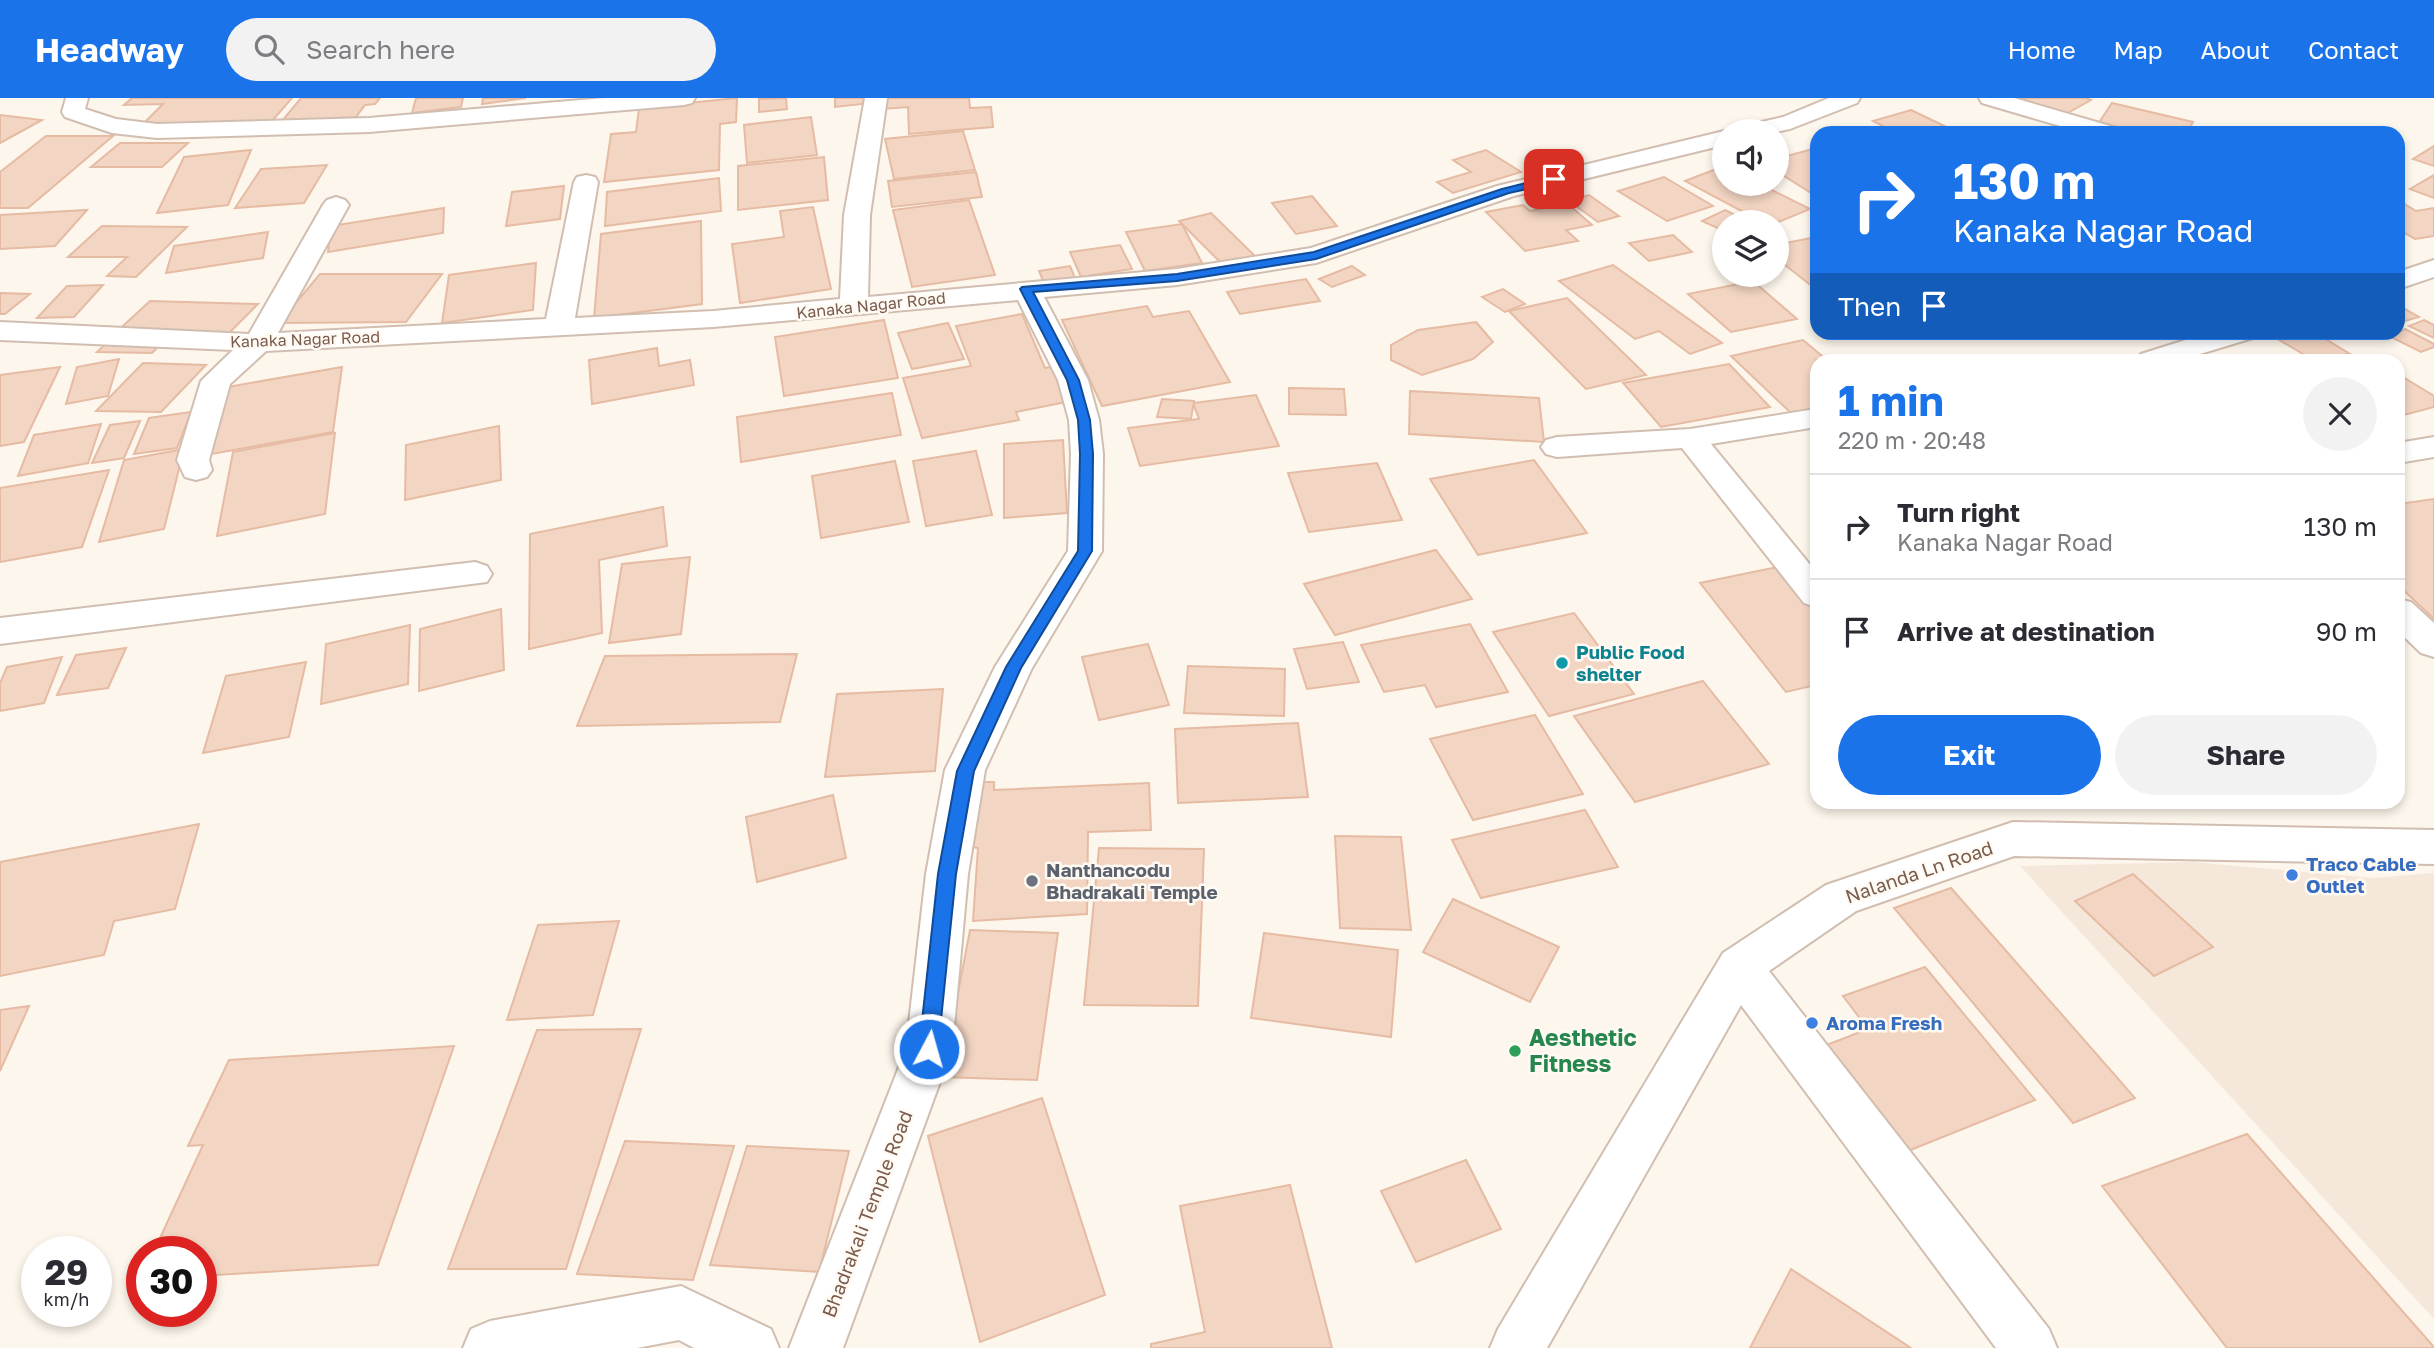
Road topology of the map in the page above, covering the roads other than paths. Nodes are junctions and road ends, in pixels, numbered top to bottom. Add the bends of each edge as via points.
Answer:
1 (77, 98) edge
2 (397, 98) edge
3 (684, 98) edge
4 (876, 98) edge
5 (1849, 98) edge
6 (1990, 98) edge
7 (1789, 122) edge
8 (369, 125) junction
9 (2085, 126) edge
10 (1712, 141) edge
11 (586, 183) dead end
12 (335, 205) dead end
13 (2434, 268) edge
14 (2405, 278) edge
15 (1026, 289) junction
16 (854, 307) junction
17 (559, 327) junction
18 (2, 336) edge
19 (2217, 340) edge
20 (258, 343) junction
21 (2171, 354) edge
22 (1810, 419) edge
23 (1690, 438) junction
24 (1557, 447) dead end
25 (2434, 447) edge
26 (2405, 452) edge
27 (195, 470) dead end
28 (475, 574) dead end
29 (1810, 588) edge
30 (2405, 617) edge
31 (0, 631) edge
32 (2434, 644) edge
33 (2434, 847) edge
34 (1739, 967) junction
35 (490, 1348) edge
36 (752, 1348) edge
37 (816, 1348) edge
38 (1517, 1348) edge
39 (2030, 1348) edge

1 - 8 street via 74,112 123,128
2 - 8 street
3 - 8 street
4 - 16 street via 857,215
5 - 7 street
6 - 9 street
10 - 15 street, Kanaka Nagar Road via 1506,191 1316,255 1177,277
11 - 17 street
12 - 20 street
13 - 14 street
15 - 16 street, Kanaka Nagar Road
15 - 37 street, Bhadrakali Temple Road via 1073,380 1084,420 1085,551 1014,667 965,771 947,874 929,1049
16 - 17 street, Kanaka Nagar Road
17 - 20 street, Kanaka Nagar Road
18 - 20 street, Kanaka Nagar Road
19 - 21 street
20 - 27 street via 216,381 193,460
22 - 23 street
23 - 24 street
23 - 29 street
25 - 26 street
28 - 31 street
30 - 32 street
33 - 34 street, Nalanda Ln Road via 2013,839 1841,898
34 - 38 street, Nalanda Ln Road
34 - 39 street
35 - 36 street via 681,1313

